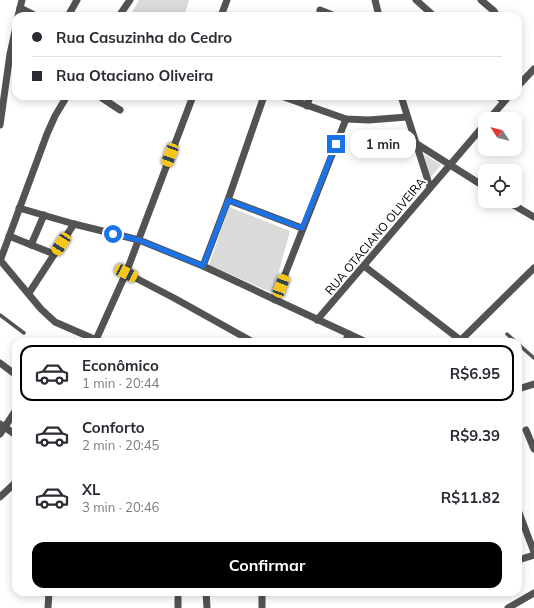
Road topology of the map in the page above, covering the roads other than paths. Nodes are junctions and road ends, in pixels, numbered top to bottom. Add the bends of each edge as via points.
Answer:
1 (22, 0) edge
2 (77, 0) edge
3 (130, 0) edge
4 (227, 0) edge
5 (416, 0) edge
6 (481, 0) edge
7 (376, 1) edge
8 (20, 8) junction
9 (320, 10) dead end
10 (19, 12) edge
11 (28, 12) edge
12 (70, 12) edge
13 (122, 12) edge
14 (222, 12) edge
15 (325, 12) edge
16 (378, 12) edge
17 (430, 12) edge
18 (495, 12) edge
19 (12, 46) edge
20 (534, 68) edge
21 (522, 82) edge
22 (65, 100) edge
23 (105, 100) edge
24 (192, 100) edge
25 (263, 100) edge
26 (291, 100) edge
27 (309, 100) edge
28 (402, 100) edge
29 (506, 100) edge
30 (307, 106) junction
31 (120, 110) dead end
32 (495, 112) edge
33 (407, 117) junction
34 (346, 119) junction
35 (0, 125) edge
36 (478, 132) edge
37 (417, 144) junction
38 (449, 165) junction
39 (478, 183) edge
40 (430, 187) junction
41 (228, 200) junction
42 (19, 208) junction
43 (519, 208) edge
44 (44, 215) junction
45 (534, 217) edge
46 (74, 224) junction
47 (302, 228) junction
48 (9, 236) junction
49 (139, 240) junction
50 (31, 245) junction
51 (54, 254) junction
52 (0, 261) edge
53 (203, 266) junction
54 (364, 266) junction
55 (534, 268) edge
56 (126, 273) junction
57 (29, 293) junction
58 (275, 300) junction
59 (0, 315) edge
60 (317, 320) junction
61 (24, 333) dead end
62 (349, 334) junction
63 (507, 334) dead end
64 (91, 338) edge
65 (99, 338) edge
66 (246, 338) edge
67 (347, 338) edge
68 (358, 338) edge
69 (458, 338) edge
70 (465, 338) edge
71 (512, 338) edge
72 (522, 348) edge
73 (534, 358) edge
74 (0, 363) edge
75 (12, 371) edge
76 (534, 384) edge
77 (522, 387) edge
78 (12, 415) edge
79 (2, 426) edge
80 (526, 430) dead end
81 (12, 432) edge
82 (0, 434) edge
83 (534, 450) edge
84 (12, 485) edge
85 (2, 493) edge
86 (522, 517) edge
87 (534, 552) edge
88 (534, 555) edge
89 (522, 559) edge
90 (534, 593) edge
91 (49, 596) edge
92 (206, 596) edge
93 (262, 596) edge
94 (178, 598) dead end
95 (48, 608) edge
96 (178, 608) edge
97 (207, 608) edge
98 (262, 608) edge
99 (508, 608) edge

1 - 8 street
2 - 12 street
3 - 13 street
4 - 14 street
5 - 17 street
6 - 18 street
7 - 16 street
8 - 10 street
8 - 11 street
9 - 15 street
19 - 35 street
20 - 21 street
22 - 42 street via 47,134
23 - 31 street
24 - 49 street
25 - 41 street
26 - 30 street
27 - 30 street
28 - 33 street
29 - 32 street
30 - 34 street
33 - 34 street
33 - 37 street
34 - 47 street
36 - 38 street, RUA OTACIANO OLIVEIRA
37 - 38 street
37 - 40 street
38 - 39 street
38 - 40 street, RUA OTACIANO OLIVEIRA
40 - 54 street, RUA OTACIANO OLIVEIRA
41 - 47 street
41 - 53 street
42 - 44 street
42 - 48 street
43 - 45 street
44 - 46 street
44 - 50 street
46 - 49 street
46 - 51 street
47 - 58 street
48 - 50 street
48 - 52 street
49 - 53 street
49 - 56 street
50 - 51 street
51 - 57 street
52 - 57 street
53 - 58 street
54 - 60 street, RUA OTACIANO OLIVEIRA
54 - 69 street
55 - 70 street
56 - 65 street
56 - 66 street
57 - 64 street via 54,322
58 - 60 street
59 - 61 lane
60 - 62 street
62 - 67 street
62 - 68 street
63 - 71 lane
72 - 73 lane
74 - 75 street
76 - 77 street
78 - 79 street
79 - 81 street
79 - 82 street
80 - 83 street
84 - 85 street
86 - 87 street via 528,527
88 - 89 street
90 - 99 street
91 - 95 street
92 - 97 street
93 - 98 street
94 - 96 street

